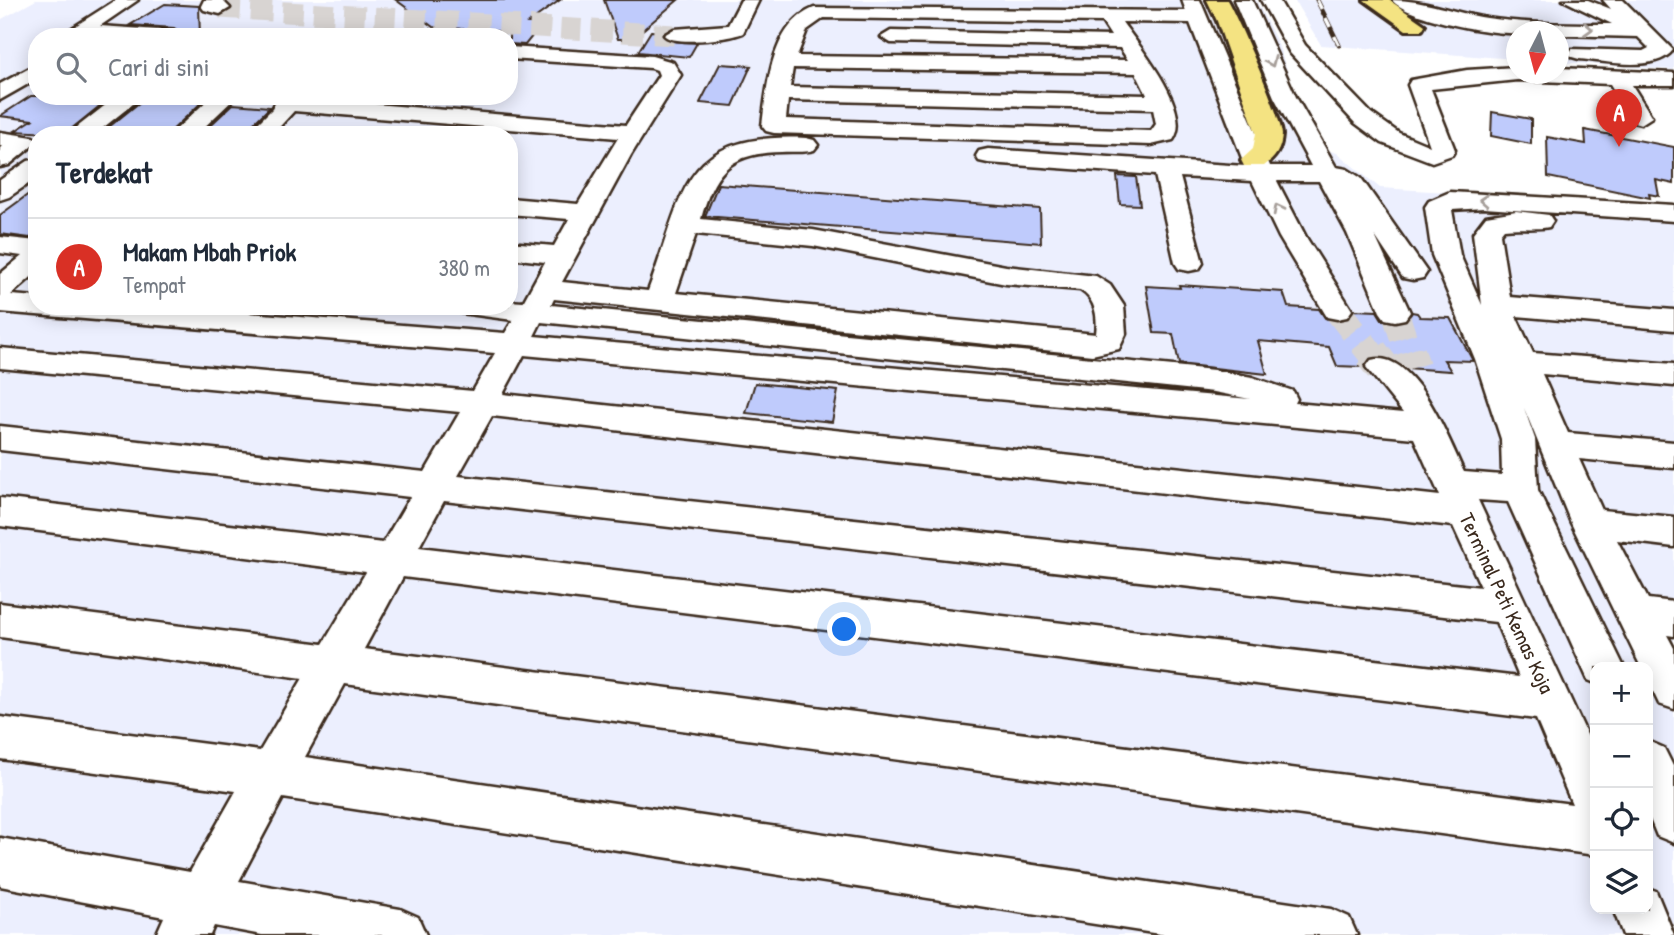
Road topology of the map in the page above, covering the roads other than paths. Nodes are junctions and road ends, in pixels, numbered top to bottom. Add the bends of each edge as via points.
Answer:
1 (149, 0) edge
2 (750, 0) edge
3 (1028, 0) edge
4 (1163, 0) edge
5 (1217, 0) edge
6 (1243, 0) edge
7 (1270, 0) edge
8 (1283, 0) edge
9 (1374, 0) edge
10 (1401, 0) edge
11 (1572, 0) edge
12 (1612, 0) edge
13 (121, 9) edge
14 (1194, 9) edge
15 (81, 10) dead end
16 (1108, 16) junction
17 (1413, 25) joint
18 (85, 28) edge
19 (100, 28) edge
20 (1646, 31) junction
21 (674, 35) tunnel mouth
22 (793, 36) junction
23 (821, 36) dead end
24 (876, 37) dead end
25 (1125, 42) junction
26 (1499, 46) dead end
27 (1569, 52) edge
28 (518, 54) edge
29 (1311, 59) junction
30 (28, 61) edge
31 (784, 62) junction
32 (1143, 66) junction
33 (0, 78) edge
34 (1617, 78) junction
35 (28, 79) edge
36 (1674, 79) edge
37 (0, 93) edge
38 (780, 93) junction
39 (1162, 102) junction
40 (120, 105) edge
41 (216, 105) edge
42 (285, 105) edge
43 (342, 105) edge
44 (1641, 117) dead end
45 (91, 126) edge
46 (192, 126) edge
47 (266, 126) edge
48 (631, 132) junction
49 (773, 135) junction
50 (0, 139) edge
51 (0, 160) edge
52 (1257, 167) junction
53 (1166, 169) junction
54 (28, 172) edge
55 (1328, 174) junction
56 (0, 192) edge
57 (518, 207) edge
58 (585, 212) junction
59 (1674, 213) edge
60 (685, 225) junction
61 (1674, 231) edge
62 (0, 245) edge
63 (518, 251) edge
64 (562, 255) junction
65 (28, 256) edge
66 (28, 259) edge
67 (0, 261) edge
68 (1189, 263) dead end
69 (28, 265) edge
70 (1413, 272) dead end
71 (0, 289) edge
72 (659, 300) junction
73 (0, 303) edge
74 (28, 305) edge
75 (1497, 305) junction
76 (1337, 310) tunnel mouth
77 (1395, 312) tunnel mouth
78 (518, 314) edge
79 (471, 315) edge
80 (528, 316) junction
81 (1674, 320) edge
82 (0, 358) edge
83 (1521, 362) junction
84 (1381, 367) tunnel mouth
85 (1674, 375) edge
86 (1418, 399) junction
87 (482, 403) junction
88 (0, 438) edge
89 (1555, 443) junction
90 (1674, 455) edge
91 (434, 486) junction
92 (1520, 490) junction
93 (1458, 498) junction
94 (0, 512) edge
95 (1589, 523) junction
96 (1674, 532) edge
97 (392, 560) junction
98 (1510, 607) junction
99 (1655, 617) edge
100 (0, 620) edge
101 (333, 661) junction
102 (1601, 662) edge
103 (1674, 690) edge
104 (1552, 701) junction
105 (0, 738) edge
106 (271, 774) junction
107 (1653, 774) edge
108 (1590, 792) edge
109 (1674, 819) edge
110 (1590, 830) edge
111 (0, 862) edge
112 (1640, 914) edge
113 (192, 917) edge
114 (400, 935) edge
115 (1331, 935) edge
116 (1648, 935) edge

1 - 13 street
2 - 21 street via 736,29
3 - 4 street
5 - 52 highway via 1269,133
6 -> 55 street via 1285,97
7 - 29 street via 1297,49
8 - 29 street via 1313,49
9 - 17 highway
10 -> 20 street via 1465,21
11 - 20 street
12 - 20 street
13 - 15 street
13 - 18 street
13 - 19 street
14 - 16 street
14 - 52 street
16 - 22 street via 821,12 807,16
16 - 25 street
17 - 26 street
20 - 27 street via 1663,50 1658,54
22 - 23 street
22 - 31 street
24 - 25 street
25 - 32 street
28 - 48 street via 666,66 670,75
29 - 34 street via 1372,127 1395,142 1432,155 1443,150 1419,85 1451,76
30 - 33 street
31 - 32 street
31 - 38 street
32 - 39 street
34 - 36 street
34 - 44 street
35 - 37 street
38 - 39 street
38 - 49 street
39 - 49 street via 1168,132 1151,138
40 - 45 street
41 - 46 street
42 - 47 street
43 - 48 street
48 - 58 street
49 - 53 street
49 - 60 street via 716,163 703,176
50 - 51 street via 25,142
52 - 53 street
52 - 55 street
76 -> 52 street via 1309,270
53 - 68 street
54 - 56 street
55 - 70 street via 1344,176 1352,183
55 - 77 street
57 - 58 street
58 - 64 street
59 -> 92 street via 1464,199 1444,201 1438,207 1446,255 1491,359 1518,439
60 - 72 street
60 - 72 street via 813,238 1006,275 1086,282 1096,285 1109,304 1110,339 1093,345
61 - 75 street via 1516,219 1494,222 1486,233
62 - 65 street
63 - 64 street
64 - 80 street
66 - 67 street
69 - 71 street
72 - 80 street
73 - 74 street
75 - 81 street
75 - 83 street
78 - 80 street
79 - 80 street
80 - 86 street via 1134,388 1307,416
80 - 87 street
82 - 87 street
83 - 85 street
83 - 89 street
84 - 86 street, Terminal Peti Kemas Koja
86 - 93 street, Terminal Peti Kemas Koja
87 - 91 street
87 - 93 street
88 - 91 street
89 - 90 street
89 - 95 street
91 - 97 street
91 - 98 street
92 - 93 street
92 - 102 street
93 - 98 street, Terminal Peti Kemas Koja
94 - 97 street
95 - 96 street
95 - 99 street
97 - 101 street
97 - 104 street
98 - 104 street, Terminal Peti Kemas Koja
99 - 103 street
100 - 101 street
101 - 106 street
101 - 110 street
104 - 108 street, Terminal Peti Kemas Koja
105 - 106 street
106 - 113 street
106 - 115 street
107 - 109 street
111 - 113 street
112 - 116 street
113 - 114 street

